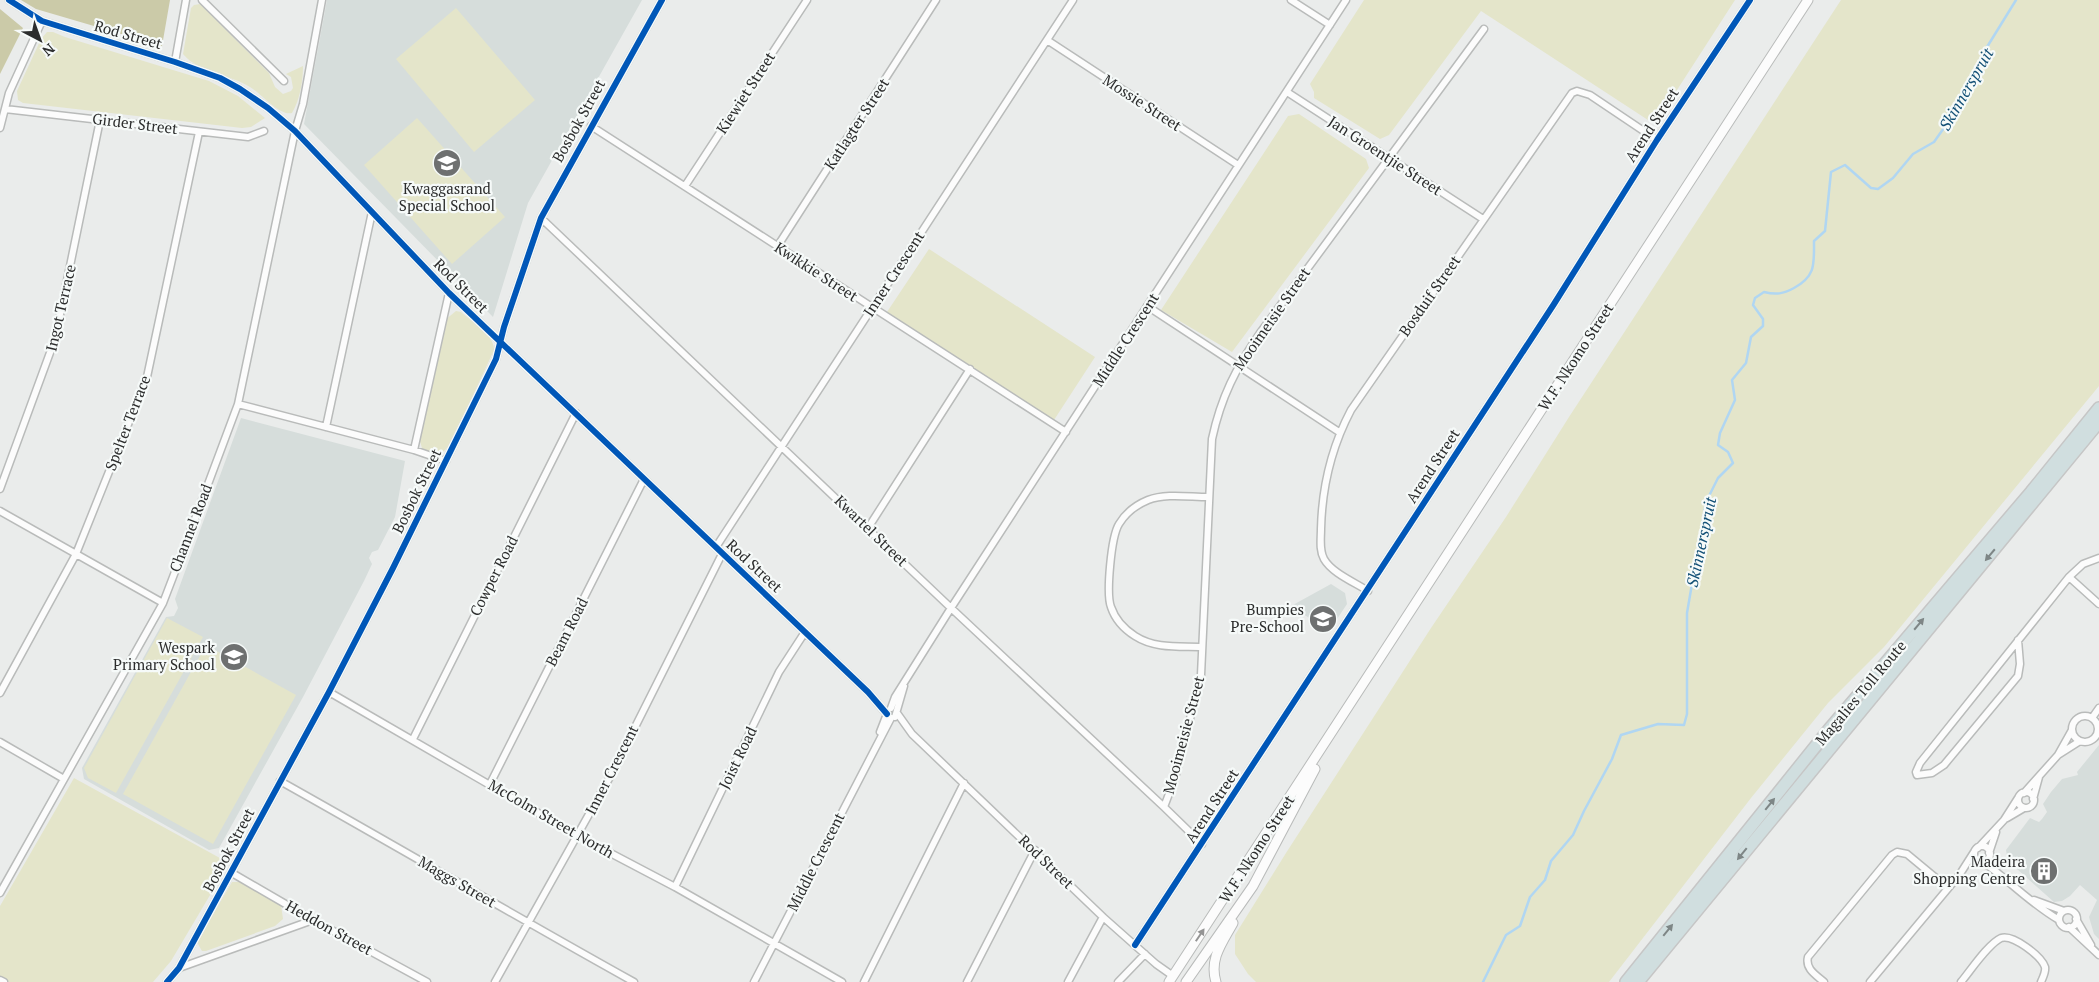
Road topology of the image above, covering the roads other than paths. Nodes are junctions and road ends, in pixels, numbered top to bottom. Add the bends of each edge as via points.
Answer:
1 (9, 0) edge
2 (186, 0) edge
3 (202, 0) edge
4 (322, 0) edge
5 (662, 0) edge
6 (808, 0) edge
7 (936, 0) edge
8 (1073, 0) edge
9 (1291, 0) edge
10 (1346, 0) edge
11 (1750, 0) edge
12 (1808, 0) edge
13 (42, 21) junction
14 (1330, 25) junction
15 (1484, 29) dead end
16 (1047, 40) junction
17 (175, 62) junction
18 (284, 81) dead end
19 (1287, 92) junction
20 (5, 109) junction
21 (100, 120) junction
22 (592, 126) junction
23 (0, 128) edge
24 (264, 131) dead end
25 (295, 131) junction
26 (199, 132) junction
27 (1656, 140) junction
28 (1387, 158) junction
29 (1238, 165) junction
30 (685, 186) junction
31 (372, 212) junction
32 (541, 218) junction
33 (1483, 219) junction
34 (777, 247) junction
35 (449, 293) junction
36 (1147, 306) junction
37 (872, 308) junction
38 (500, 342) junction
39 (1238, 365) junction
40 (970, 369) junction
41 (238, 404) junction
42 (2099, 408) edge
43 (576, 414) junction
44 (2099, 422) edge
45 (326, 427) junction
46 (1066, 432) junction
47 (1339, 432) junction
48 (782, 447) junction
49 (414, 450) junction
50 (446, 461) junction
51 (644, 479) junction
52 (0, 489) edge
53 (1208, 497) junction
54 (0, 511) edge
55 (868, 528) junction
56 (716, 548) junction
57 (76, 554) junction
58 (722, 554) junction
59 (2099, 558) edge
60 (2069, 577) junction
61 (1368, 591) junction
62 (163, 603) junction
63 (2099, 604) edge
64 (951, 608) junction
65 (805, 632) junction
66 (2018, 640) junction
67 (1202, 647) junction
68 (329, 692) junction
69 (0, 693) edge
70 (2099, 708) edge
71 (891, 713) junction
72 (1344, 715) junction
73 (2092, 718) junction
74 (2072, 730) junction
75 (413, 739) junction
76 (2080, 741) junction
77 (0, 742) edge
78 (2058, 755) junction
79 (2040, 776) junction
80 (64, 779) junction
81 (280, 781) junction
82 (964, 783) junction
83 (490, 784) junction
84 (2021, 795) junction
85 (2033, 799) junction
86 (1164, 807) junction
87 (2024, 808) junction
88 (2004, 820) junction
89 (1997, 828) junction
90 (578, 836) junction
91 (1202, 844) junction
92 (1034, 850) junction
93 (1976, 850) junction
94 (1989, 854) junction
95 (1981, 862) junction
96 (1996, 871) junction
97 (232, 873) junction
98 (1960, 874) junction
99 (1253, 886) junction
100 (675, 887) junction
101 (1948, 888) junction
102 (0, 893) edge
103 (2031, 899) junction
104 (2064, 911) junction
105 (1103, 916) junction
106 (2076, 919) junction
107 (313, 920) junction
108 (2059, 920) junction
109 (529, 924) junction
110 (2070, 928) junction
111 (775, 944) junction
112 (1135, 945) junction
113 (2092, 949) junction
114 (1145, 954) junction
115 (2099, 955) edge
116 (179, 968) junction
117 (1171, 979) edge
118 (0, 980) edge
119 (4, 982) edge
120 (167, 982) edge
121 (427, 982) edge
122 (495, 982) edge
123 (634, 982) edge
124 (754, 982) edge
125 (842, 982) edge
126 (864, 982) edge
127 (967, 982) edge
128 (1068, 982) edge
129 (1118, 982) edge
130 (1186, 982) edge
131 (1216, 982) edge
132 (1626, 982) edge
133 (1638, 982) edge
134 (1824, 982) edge
135 (1870, 982) edge
136 (1961, 982) edge
137 (2041, 982) edge

1 - 13 street, Rod Street
2 - 17 street
3 - 18 street
4 - 25 street, Channel Road
5 - 22 street, Bosbok Street
6 - 30 street, Kiewiet Street
7 - 34 street, Katlagter Street
8 - 16 street, Inner Crescent
9 - 14 street
10 - 14 street, Middle Crescent
11 - 27 street, Arend Street
12 - 72 main road, W.F. Nkomo Street
13 - 17 street, Rod Street
13 - 20 street via 9,93
14 - 19 street, Middle Crescent
15 - 28 street, Mooimeisie Street
16 - 29 street, Mossie Street
16 - 37 street, Inner Crescent
17 - 25 street, Rod Street via 240,89
19 - 28 street, Jan Groentjie Street
19 - 29 street, Middle Crescent
20 - 21 street, Girder Street
20 - 23 street
21 - 26 street, Girder Street
21 - 52 street, Ingot Terrace via 55,339
22 - 30 street, Kwikkie Street
22 - 32 street, Bosbok Street
24 - 26 street, Girder Street via 248,137
25 - 31 street, Rod Street
25 - 41 street, Channel Road
26 - 57 street, Spelter Terrace via 147,378
27 - 33 street, Bosduif Street via 1590,95 1577,91 1572,93
27 - 61 street, Arend Street
28 - 33 street, Jan Groentjie Street
28 - 39 street, Mooimeisie Street
29 - 36 street, Middle Crescent
30 - 34 street, Kwikkie Street
31 - 35 street, Rod Street
31 - 45 street
32 - 38 street, Bosbok Street
32 - 48 street, Kwartel Street
33 - 47 street, Bosduif Street
34 - 37 street, Kwikkie Street
35 - 38 street, Rod Street
35 - 49 street
36 - 39 street
36 - 46 street, Middle Crescent
37 - 40 street, Kwikkie Street
37 - 48 street, Inner Crescent
38 - 43 street, Rod Street
38 - 50 street, Bosbok Street via 496,359
39 - 47 street
39 - 53 street, Mooimeisie Street via 1220,406 1214,430
40 - 46 street, Kwikkie Street
40 - 55 street
41 - 45 street
41 - 62 street, Channel Road
132 -> 42 highway, Magalies Toll Route via 1831,727 2032,492
43 - 51 street, Rod Street
43 - 75 street, Cowper Road
44 -> 133 highway, Magalies Toll Route
45 - 49 street
46 - 64 street, Middle Crescent
47 - 61 street, Bosduif Street via 1321,504 1321,551 1330,567
48 - 55 street, Kwartel Street
48 - 56 street, Inner Crescent
49 - 50 street
50 - 68 street, Bosbok Street
51 - 56 street, Rod Street
51 - 83 street, Beam Road
53 - 67 street, Mooimeisie Street
53 - 67 street via 1156,497 1136,506 1123,518 1114,536 1109,595 1119,621 1143,640 1157,645
54 - 57 street
55 - 64 street, Kwartel Street
56 - 58 street, Rod Street
57 - 62 street
57 - 69 street, Spelter Terrace
58 - 65 street, Rod Street
58 - 90 street, Inner Crescent
59 - 60 street via 2083,564
60 - 63 street
60 - 66 street
61 - 91 street, Arend Street
62 - 80 street, Channel Road
64 - 71 street, Middle Crescent via 906,680
64 - 86 street, Kwartel Street
65 - 71 street, Rod Street
65 - 100 street, Joist Road via 779,672
66 - 66 street via 1920,763 1917,774 1932,773 1944,765 2018,676
67 - 86 street, Mooimeisie Street via 1198,689 1175,778
68 - 75 street, McColm Street North
68 - 81 street, Bosbok Street
70 - 73 street
71 - 82 street, Rod Street
71 - 111 street, Middle Crescent
72 - 99 main road, W.F. Nkomo Street
117 -> 72 main road, W.F. Nkomo Street
73 - 74 street via 2080,717
73 - 76 street via 2098,733 2089,742
74 - 76 street
74 - 78 street
75 - 83 street, McColm Street North
76 - 78 street
77 - 80 street
78 - 79 street
79 - 84 street
79 - 85 street
80 - 102 street, Channel Road
81 - 97 street, Bosbok Street
81 - 109 street, Maggs Street
82 - 92 street, Rod Street
82 - 126 street
83 - 90 street, McColm Street North
84 - 85 street via 2029,793
84 - 87 street via 2020,805
84 - 88 street
85 - 87 street via 2031,806
86 - 91 street, Kwartel Street
87 - 88 street
88 - 89 street
89 - 93 street
89 - 94 street
90 - 100 street, McColm Street North
90 - 109 street, Inner Crescent
91 - 112 street, Arend Street
92 - 105 street, Rod Street
92 - 127 street
93 - 94 street via 1985,847
93 - 95 street via 1974,857
93 - 98 street
94 - 95 street via 1987,860
94 - 96 street
95 - 96 street
95 - 98 street
96 - 103 street
97 - 107 street, Heddon Street
97 - 116 street, Bosbok Street
98 - 101 street
99 - 130 main road, W.F. Nkomo Street
99 - 131 main road via 1215,957 1213,972
100 - 111 street, McColm Street North
101 - 134 street via 1907,854 1897,852 1892,855 1808,957 1810,969
101 - 135 street
103 - 104 street
103 - 108 street
104 - 106 street via 2072,912
104 - 108 street
105 - 112 street, Rod Street
105 - 128 street
106 - 110 street
106 - 113 street
107 - 116 street
107 - 121 street, Heddon Street
108 - 110 street
109 - 122 street, Inner Crescent
109 - 123 street, Maggs Street
110 - 113 street
111 - 124 street, Middle Crescent
111 - 125 street, McColm Street North
112 - 114 street, Rod Street
113 - 115 street
114 - 117 street, Rod Street
114 - 129 street
116 - 120 street, Bosbok Street
117 - 130 main road, Rod Street
118 - 119 street
136 - 137 street via 1989,948 2004,937 2019,942 2040,961 2045,968

